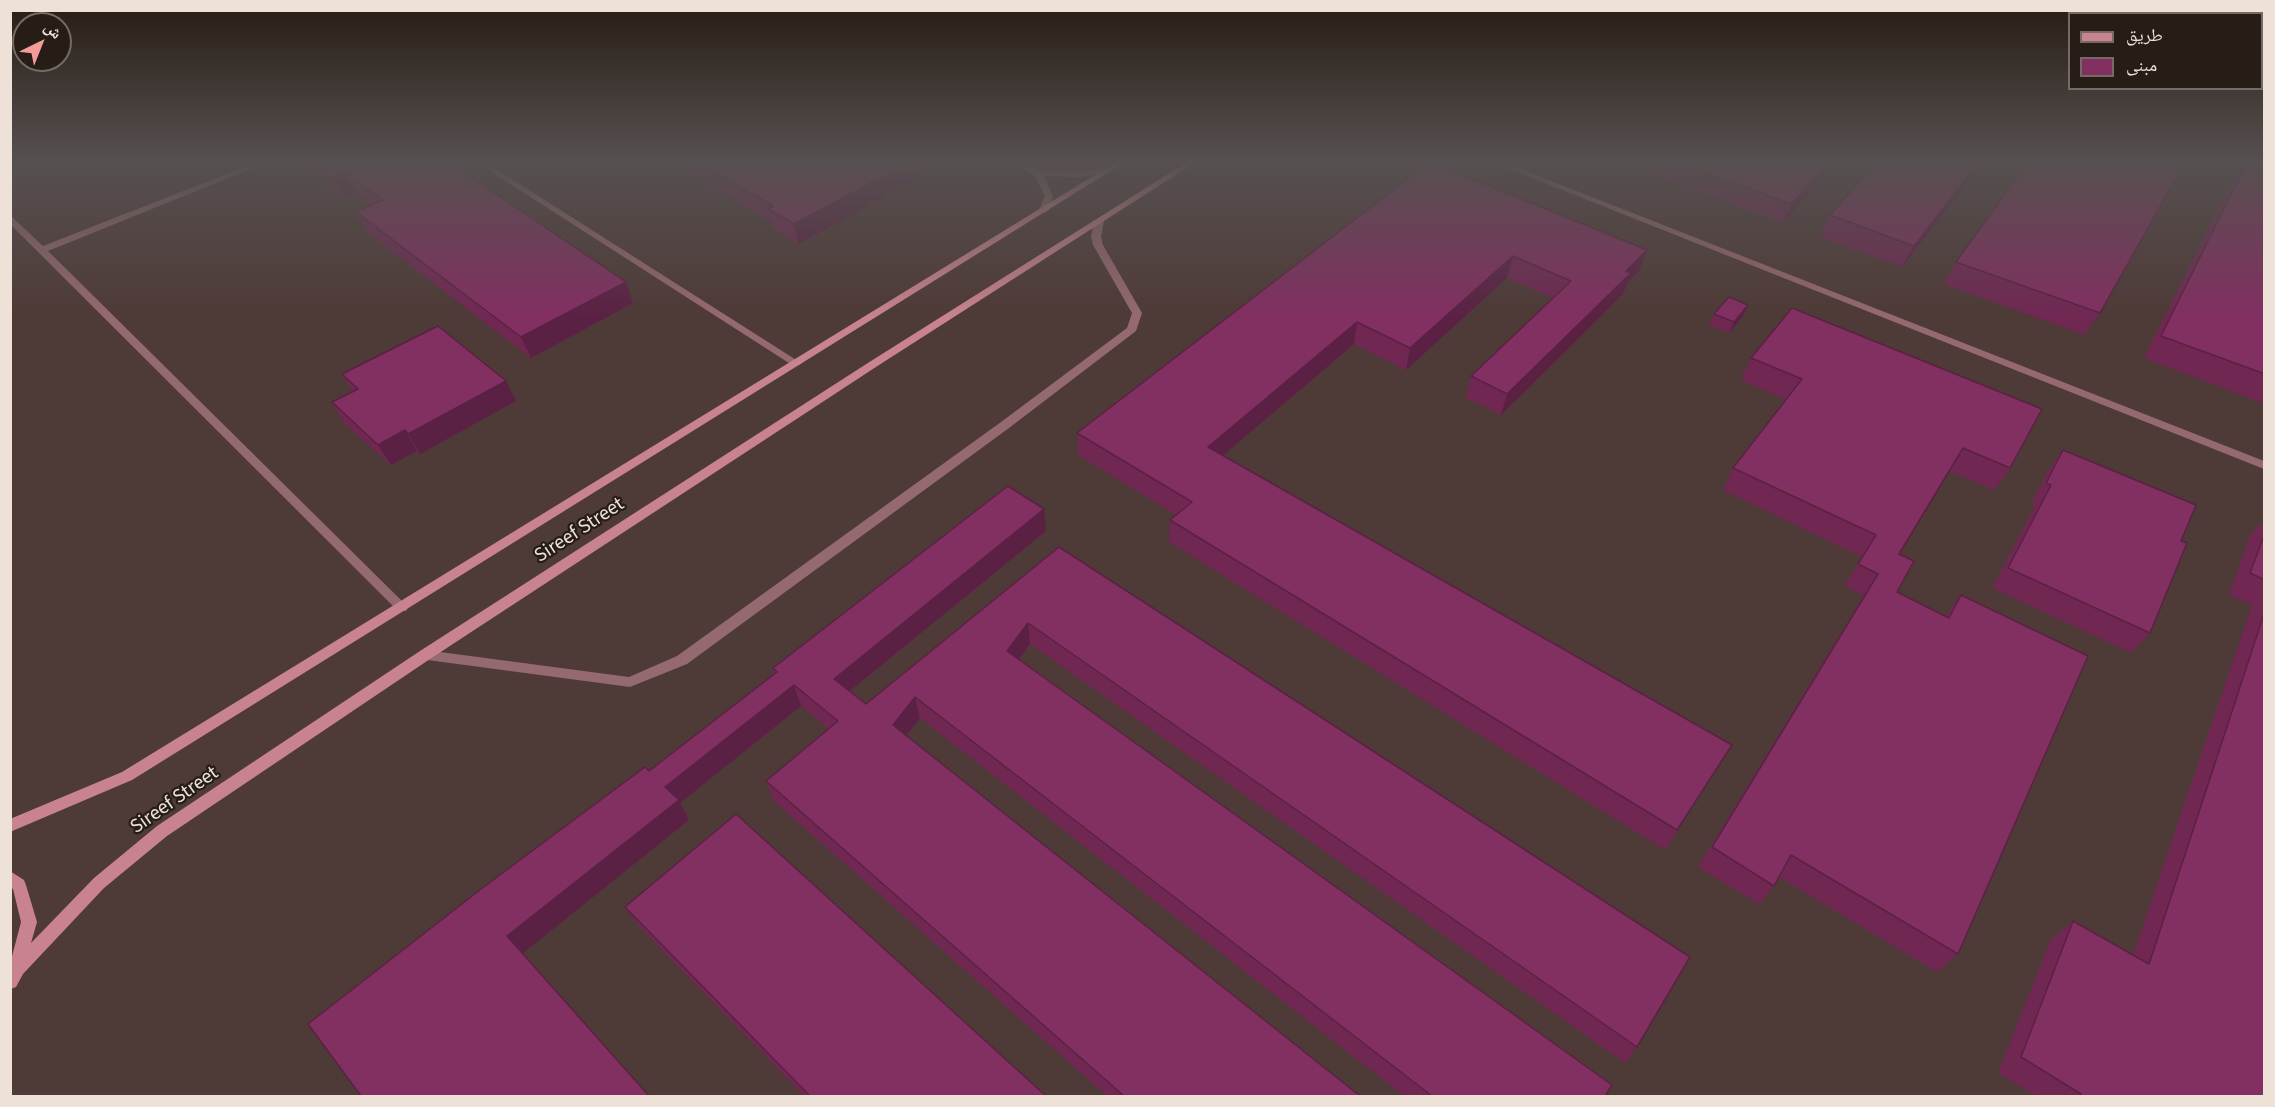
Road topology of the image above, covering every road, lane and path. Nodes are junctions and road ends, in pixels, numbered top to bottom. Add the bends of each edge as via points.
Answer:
1 (132, 214) edge
2 (561, 214) edge
3 (1038, 214) edge
4 (1111, 214) edge
5 (1627, 214) edge
6 (10, 218) edge
7 (1099, 221) junction
8 (41, 249) junction
9 (796, 363) junction
10 (2265, 465) edge
11 (402, 608) junction
12 (425, 655) junction
13 (10, 826) edge
14 (10, 878) edge
15 (14, 975) edge

1 - 8 street
2 - 9 street
3 - 9 main road, Sireef Street
4 - 7 main road, Sireef Street
5 - 10 street
6 - 8 street
7 - 12 main road, Sireef Street
7 - 12 street via 1098,245 1137,314 1132,329 682,660 630,682
8 - 11 street
9 - 11 main road, Sireef Street
11 - 13 main road, Sireef Street via 127,776
12 - 15 main road, Sireef Street via 162,831 99,883
14 - 15 main road via 19,885 28,922

